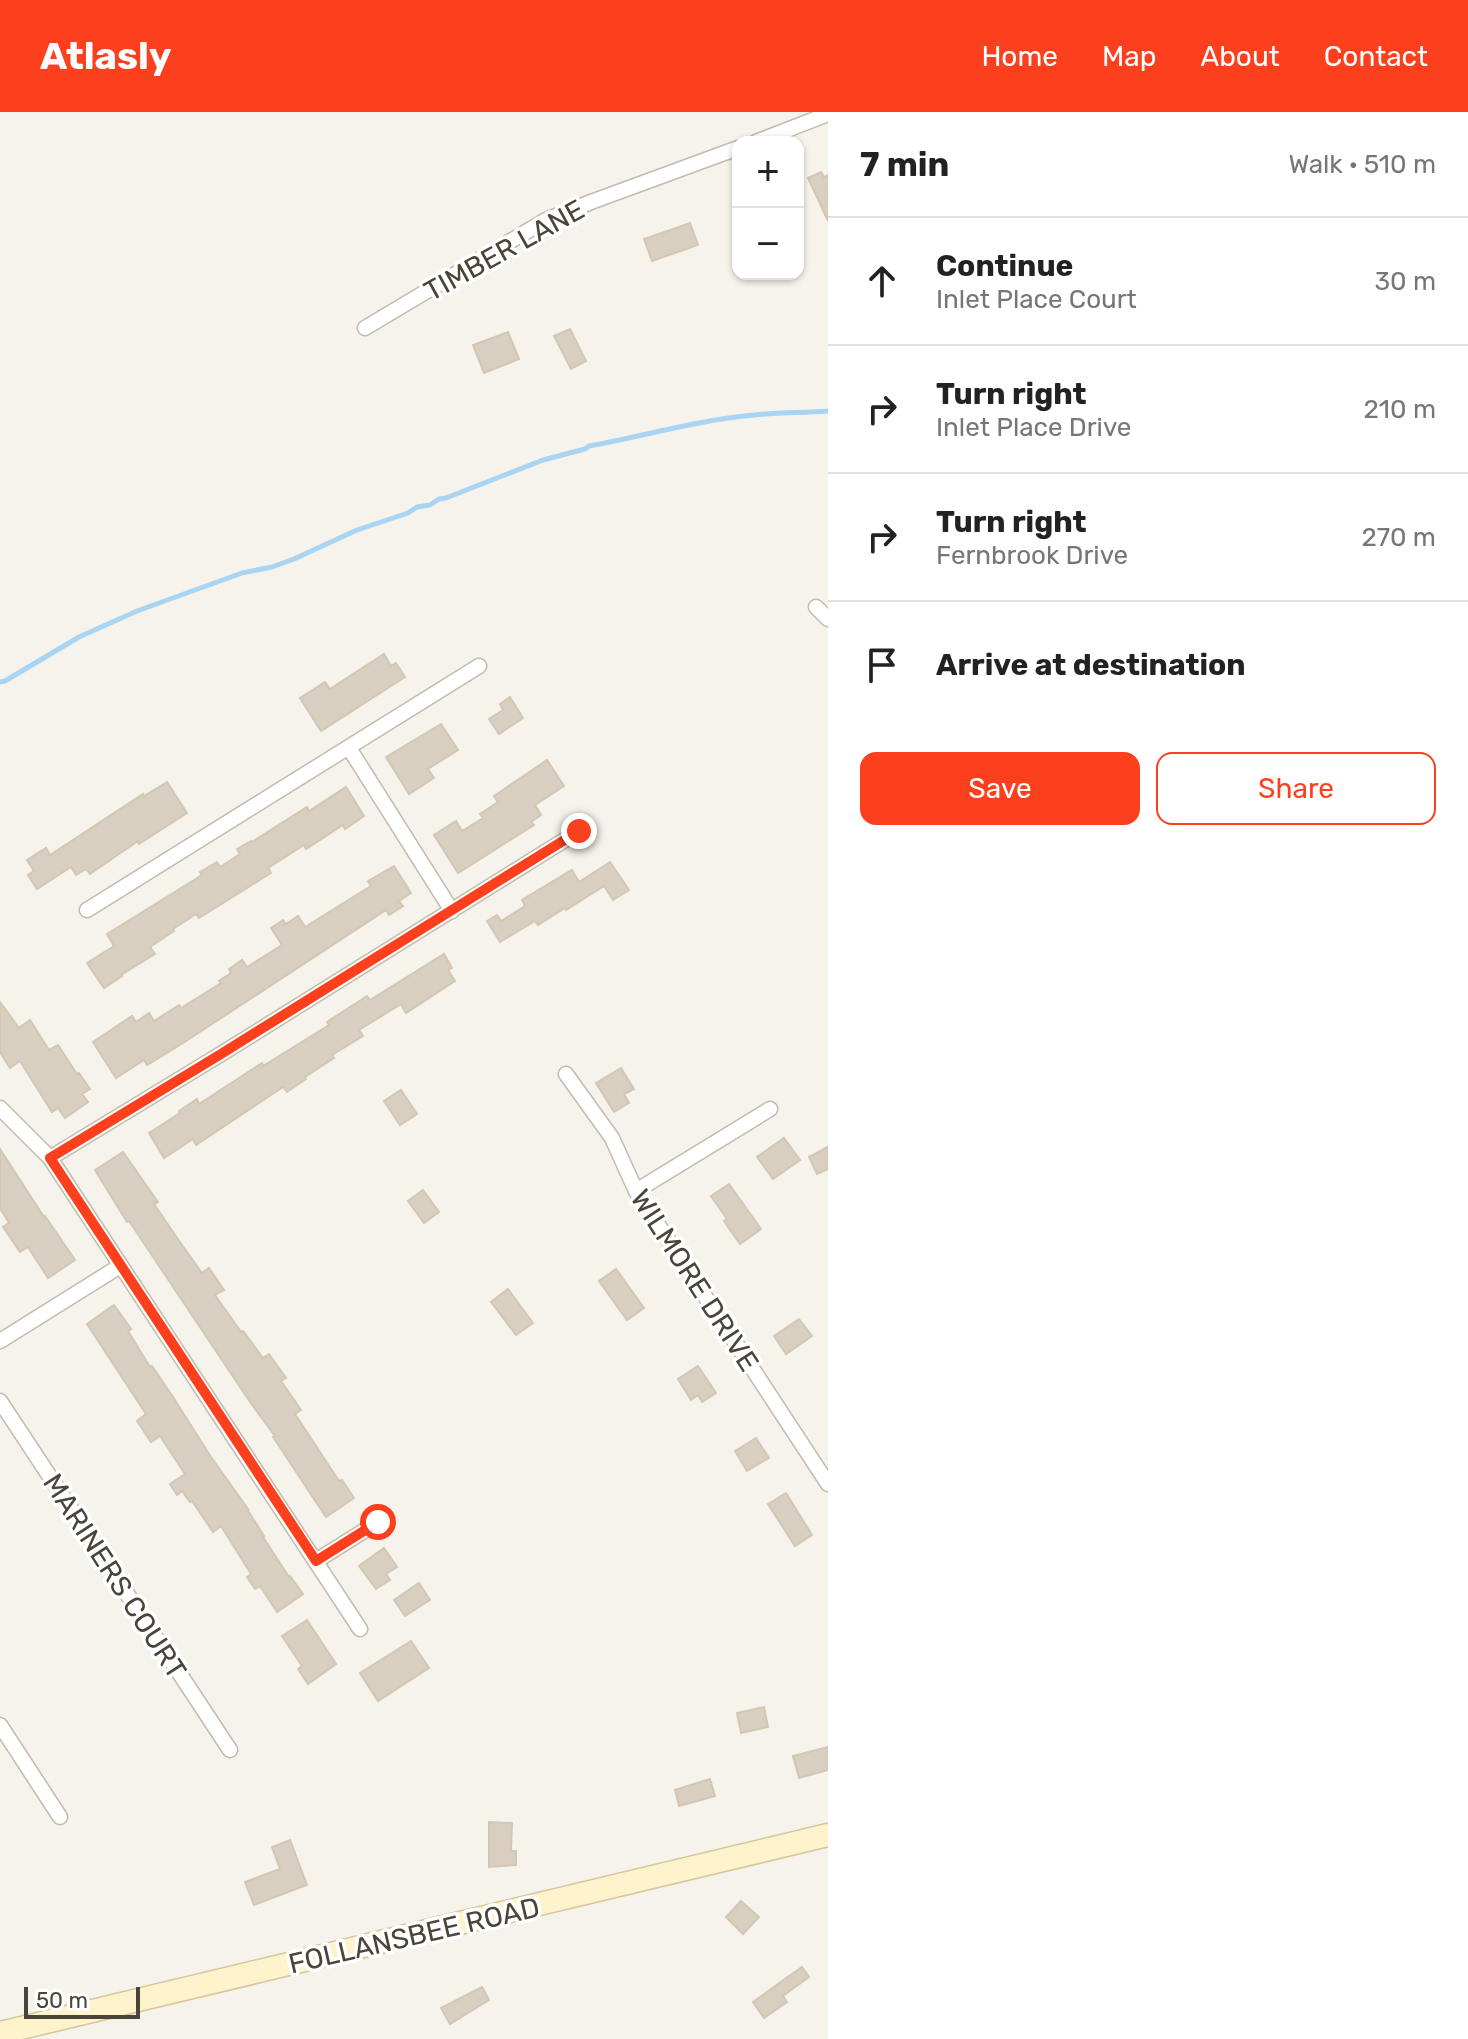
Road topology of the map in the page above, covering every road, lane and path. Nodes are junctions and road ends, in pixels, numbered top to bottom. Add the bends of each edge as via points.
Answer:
1 (828, 114) edge
2 (771, 136) edge
3 (732, 150) edge
4 (365, 328) dead end
5 (816, 607) dead end
6 (828, 619) edge
7 (479, 666) dead end
8 (349, 748) junction
9 (579, 831) dead end
10 (87, 910) dead end
11 (452, 911) junction
12 (566, 1074) dead end
13 (0, 1108) edge
14 (770, 1109) dead end
15 (50, 1158) junction
16 (636, 1191) junction
17 (120, 1266) junction
18 (0, 1341) edge
19 (0, 1401) edge
20 (828, 1484) edge
21 (378, 1522) dead end
22 (316, 1561) junction
23 (360, 1629) dead end
24 (0, 1725) edge
25 (230, 1750) dead end
26 (60, 1817) dead end
27 (828, 1835) edge
28 (0, 2033) edge

1 - 2 street
3 - 4 street, TIMBER LANE via 546,220
5 - 6 street
7 - 8 street
8 - 10 street
8 - 11 street
9 - 11 street
11 - 15 street
12 - 16 street, WILMORE DRIVE via 612,1138
13 - 15 street
14 - 16 street
15 - 17 street
16 - 20 street, WILMORE DRIVE
17 - 18 street
17 - 22 street
19 - 25 street, MARINERS COURT
21 - 22 street
22 - 23 street
24 - 26 street
27 - 28 street, FOLLANSBEE ROAD

